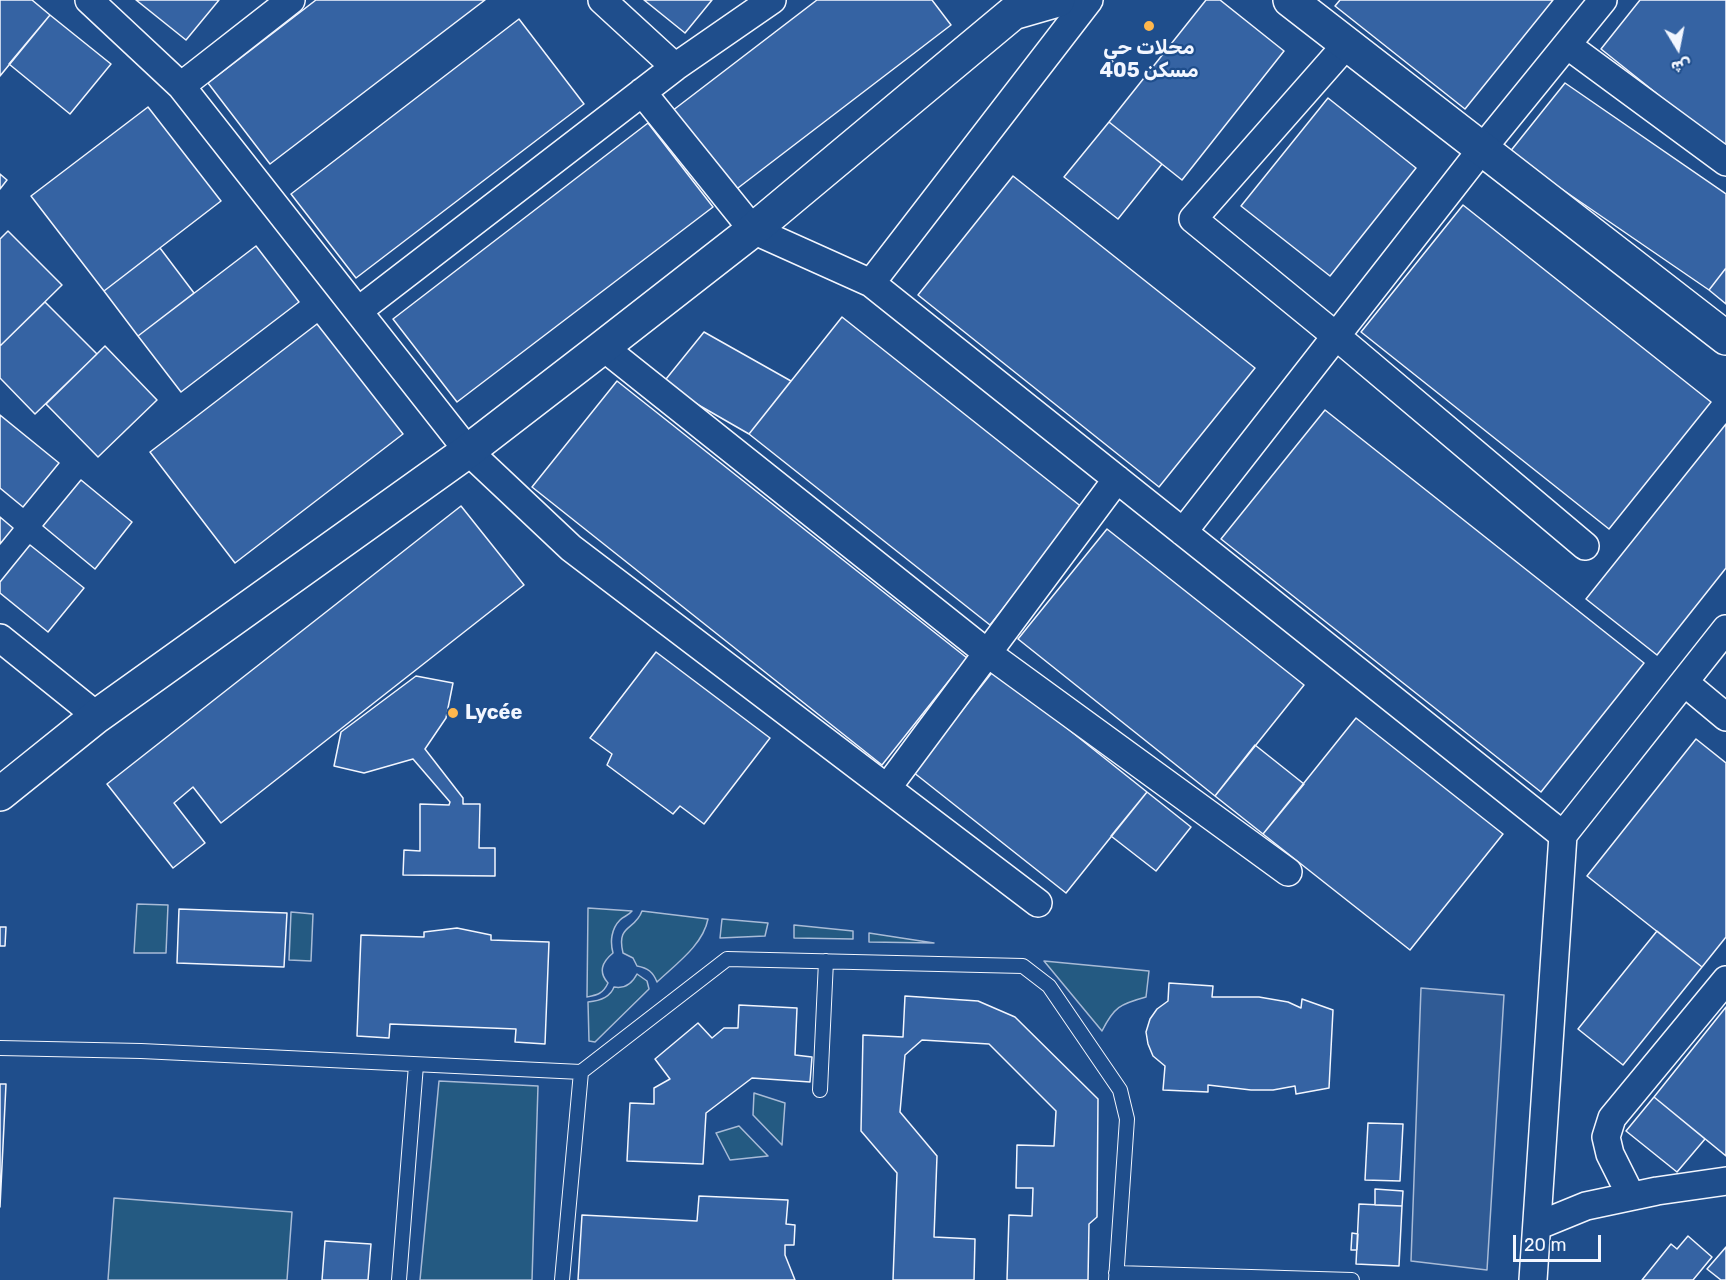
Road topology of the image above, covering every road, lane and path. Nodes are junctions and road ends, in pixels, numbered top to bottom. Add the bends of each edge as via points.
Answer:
1 (89, 0) edge
2 (291, 0) edge
3 (602, 0) edge
4 (772, 0) edge
5 (1058, 0) edge
6 (1089, 0) edge
7 (1290, 0) edge
8 (1603, 0) edge
9 (1013, 4) edge
10 (1347, 44) junction
11 (1567, 45) junction
12 (675, 67) junction
13 (181, 86) junction
14 (642, 92) junction
15 (1482, 149) junction
16 (1726, 162) edge
17 (753, 230) junction
18 (871, 283) junction
19 (358, 311) junction
20 (1336, 336) junction
21 (1726, 338) edge
22 (603, 347) junction
23 (468, 451) junction
24 (1117, 479) junction
25 (1183, 532) junction
26 (1585, 546) dead end
27 (1726, 629) edge
28 (0, 638) edge
29 (986, 652) junction
30 (1684, 682) junction
31 (97, 716) junction
32 (1726, 717) edge
33 (887, 788) junction
34 (0, 794) edge
35 (1563, 835) junction
36 (1288, 872) dead end
37 (1038, 903) dead end
38 (826, 961) junction
39 (1726, 980) edge
40 (0, 1048) edge
41 (416, 1065) junction
42 (581, 1072) junction
43 (820, 1090) dead end
44 (1726, 1181) edge
45 (1631, 1196) junction
46 (1537, 1226) junction
47 (1116, 1276) edge
48 (399, 1280) edge
49 (562, 1280) edge
50 (1352, 1280) edge
51 (1533, 1280) edge

1 - 13 street
2 - 13 street
3 - 12 street
4 - 12 street
5 - 9 main road
6 - 18 street
7 - 10 main road
8 - 11 street
9 - 17 main road
10 - 15 main road
10 - 20 street via 1193,219
11 - 15 street
11 - 16 street
12 - 14 street
13 - 19 street
14 - 17 street
14 - 19 street
15 - 20 street
15 - 21 main road
17 - 18 street
17 - 22 main road
18 - 24 street
19 - 23 street
20 - 25 street
20 - 26 street
22 - 23 main road
22 - 29 street
23 - 31 main road
23 - 33 street via 571,548
24 - 25 street
24 - 29 street
25 - 35 street
27 - 30 street
28 - 31 street
29 - 33 street
29 - 36 street
30 - 32 street
30 - 35 street
31 - 34 main road
33 - 37 street
35 - 46 street
38 - 42 lane via 727,959
38 - 43 lane
38 - 47 lane via 1023,966 1049,986 1120,1090 1127,1119
39 - 45 street via 1612,1118 1606,1137 1610,1154
40 - 41 lane
41 - 42 lane
41 - 48 lane
42 - 49 lane
44 - 45 street
45 - 46 street via 1586,1206
46 - 51 street
47 - 50 lane

